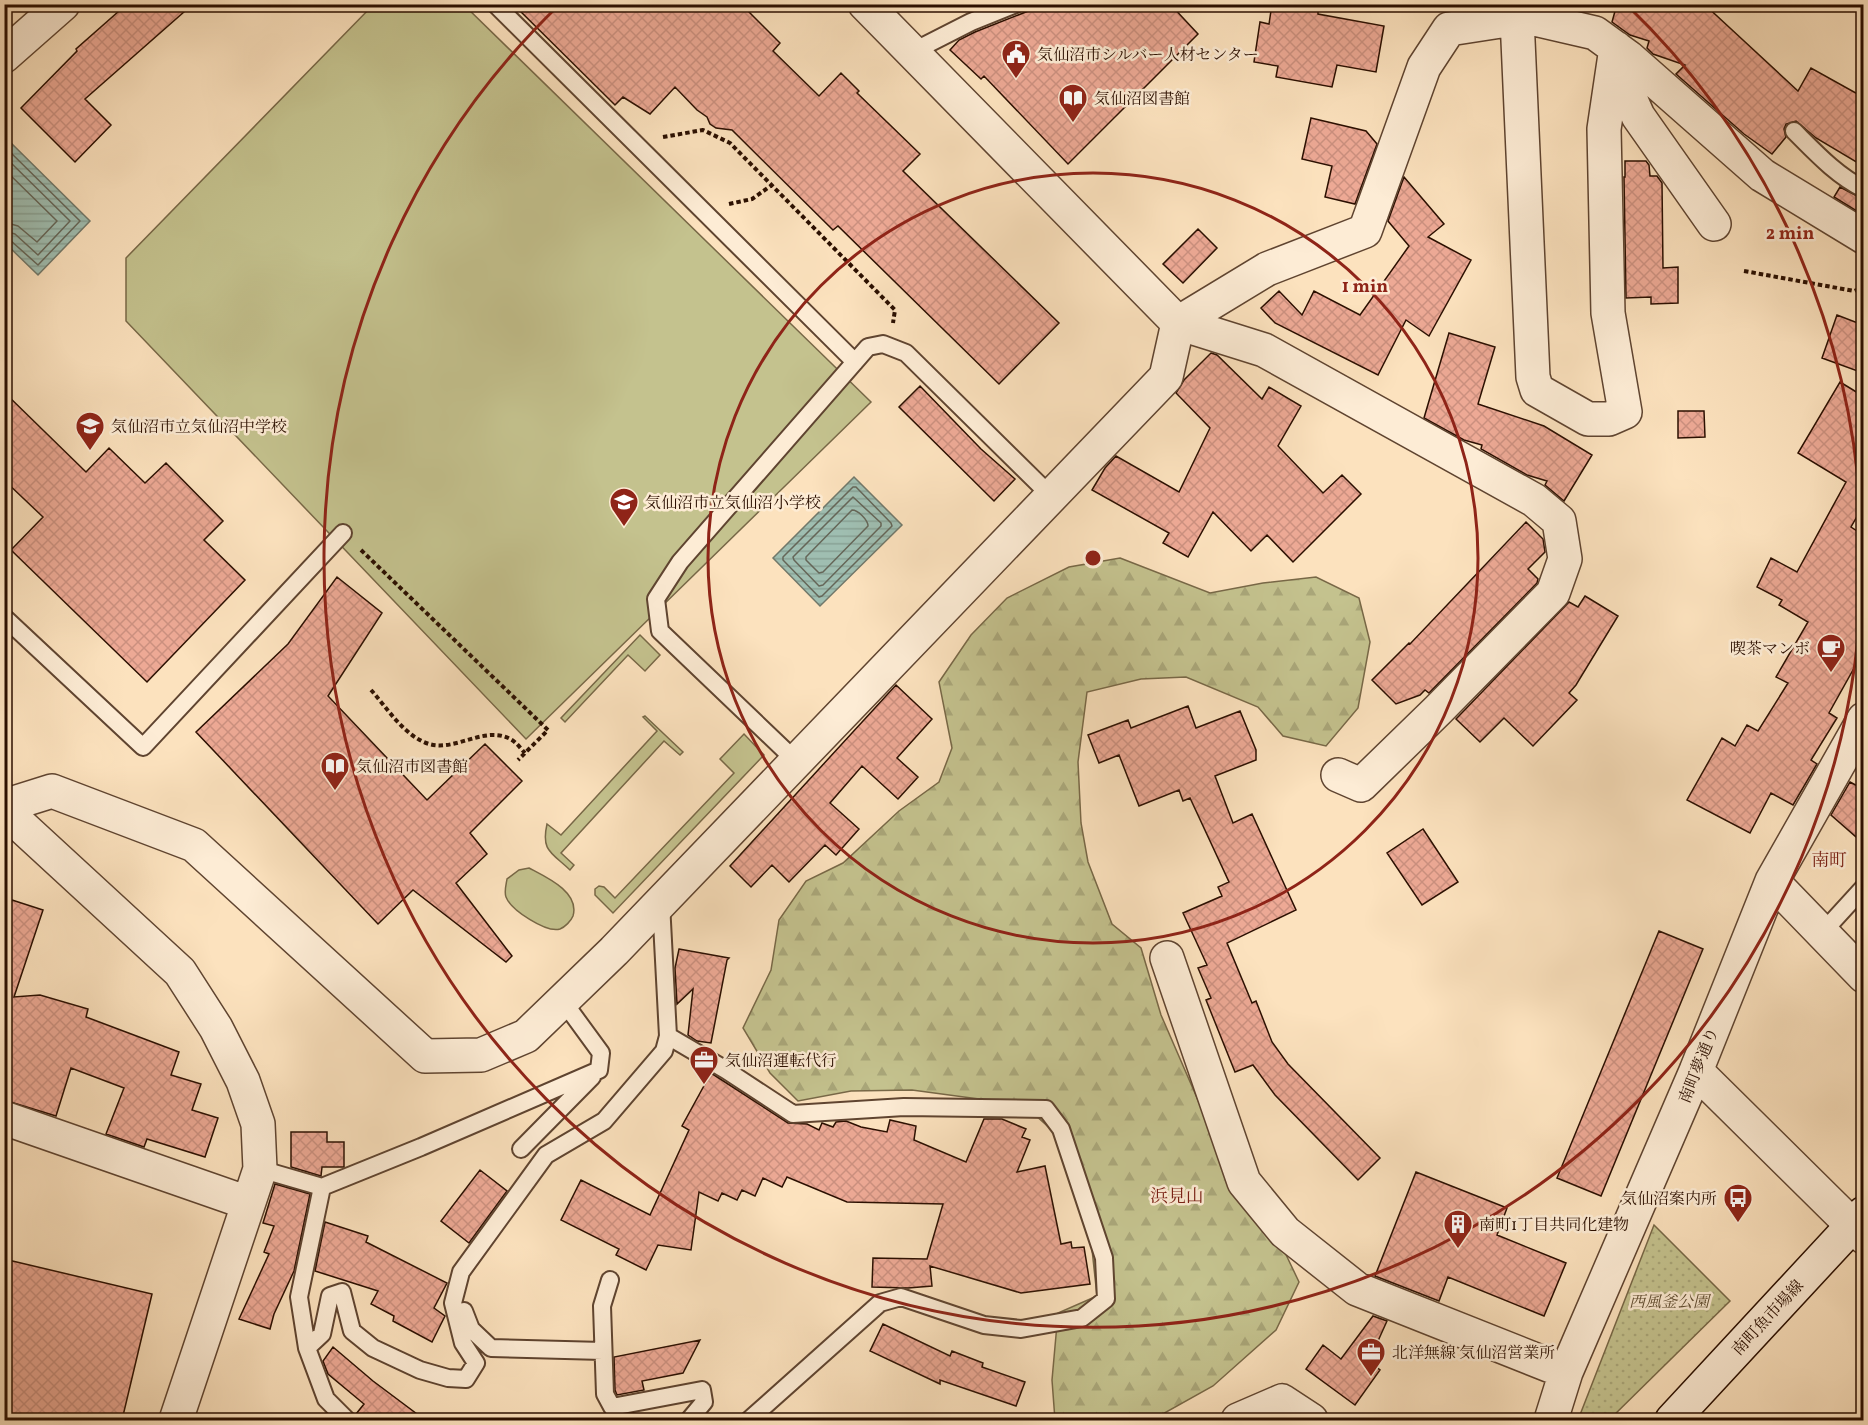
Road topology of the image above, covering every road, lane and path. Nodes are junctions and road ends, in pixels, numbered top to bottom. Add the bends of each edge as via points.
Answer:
1 (63, 4) edge
2 (495, 4) edge
3 (865, 4) edge
4 (1016, 4) edge
5 (1517, 18) junction
6 (1616, 48) junction
7 (912, 52) junction
8 (4, 56) edge
9 (1794, 131) dead end
10 (633, 141) junction
11 (772, 185) junction
12 (1863, 189) edge
13 (708, 216) junction
14 (1714, 224) dead end
15 (1863, 237) edge
16 (1744, 271) dead end
17 (1863, 287) edge
18 (1178, 323) junction
19 (884, 344) junction
20 (855, 362) junction
21 (1051, 496) junction
22 (343, 533) joint
23 (4, 617) edge
24 (371, 690) dead end
25 (1863, 719) edge
26 (525, 753) junction
27 (518, 760) dead end
28 (796, 761) junction
29 (1338, 775) dead end
30 (4, 808) edge
31 (1772, 881) junction
32 (1863, 889) edge
33 (661, 902) junction
34 (1822, 933) junction
35 (1167, 958) dead end
36 (1863, 976) edge
37 (562, 1001) junction
38 (668, 1036) junction
39 (599, 1070) junction
40 (1696, 1071) junction
41 (4, 1118) edge
42 (521, 1149) dead end
43 (260, 1169) junction
44 (322, 1187) junction
45 (248, 1203) junction
46 (1860, 1225) edge
47 (610, 1280) dead end
48 (456, 1291) junction
49 (307, 1348) junction
50 (603, 1351) junction
51 (1566, 1372) junction
52 (176, 1420) edge
53 (347, 1420) edge
54 (689, 1420) edge
55 (749, 1420) edge
56 (1238, 1420) edge
57 (1311, 1420) edge
58 (1551, 1420) edge
59 (1672, 1420) edge

1 - 8 street
2 - 10 lane
3 - 7 street
4 - 7 lane
5 - 6 street via 1595,33
5 - 6 street via 1533,377 1537,390 1588,418 1610,420 1625,412 1608,313 1604,129
5 - 18 street via 1449,29 1424,67 1365,231 1267,269
6 - 14 street via 1624,84 1638,116
6 - 15 street via 1762,175
7 - 18 street
9 - 12 lane
10 - 11 path via 703,130 730,143
10 - 13 lane
11 - 13 path via 752,199 722,205
11 - 19 path via 895,310 896,319
13 - 20 lane
16 - 17 path via 1854,291
18 - 21 street via 1166,377
18 - 29 street via 1264,350 1534,500 1559,522 1565,560 1553,593 1361,785
19 - 20 lane via 868,347
19 - 21 lane via 906,353
20 - 28 lane via 680,562 656,599 660,631
21 - 28 street
22 - 23 lane via 143,747
22 - 26 path via 548,730
24 - 26 path via 411,735 430,744 446,745 497,734 512,740
25 - 31 street, 南町夢通り
26 - 27 path
28 - 33 street
30 - 37 street via 52,791 194,845 425,1056 481,1055 526,1036
30 - 43 street via 180,972 216,1028 243,1082 258,1124
31 - 34 street
31 - 40 street, 南町夢通り
32 - 34 lane
33 - 37 street
33 - 38 lane
34 - 36 street
35 - 51 street via 1244,1182 1285,1232 1357,1289
37 - 39 lane via 601,1053
38 - 48 lane via 664,1051 604,1120 546,1155 461,1272
38 - 55 lane via 793,1114 904,1107 1046,1109 1061,1129 1104,1258 1106,1299 1082,1318 1021,1329 984,1325 901,1297 880,1303
39 - 42 lane
39 - 44 lane
40 - 46 street
40 - 51 street, 南町夢通り
41 - 45 street
43 - 44 lane
43 - 45 street
44 - 49 lane via 299,1297
45 - 52 street
46 - 59 street, 南町魚市場線
47 - 50 lane via 602,1306
48 - 49 lane via 453,1303 463,1343 476,1363 466,1379 420,1370 373,1348 352,1331 342,1292 330,1296 322,1334
48 - 50 lane via 471,1329 491,1348
49 - 53 lane via 326,1399
50 - 54 lane via 605,1394 612,1407 702,1390 704,1402
51 - 58 street, 南町夢通り
56 - 57 street via 1282,1401

